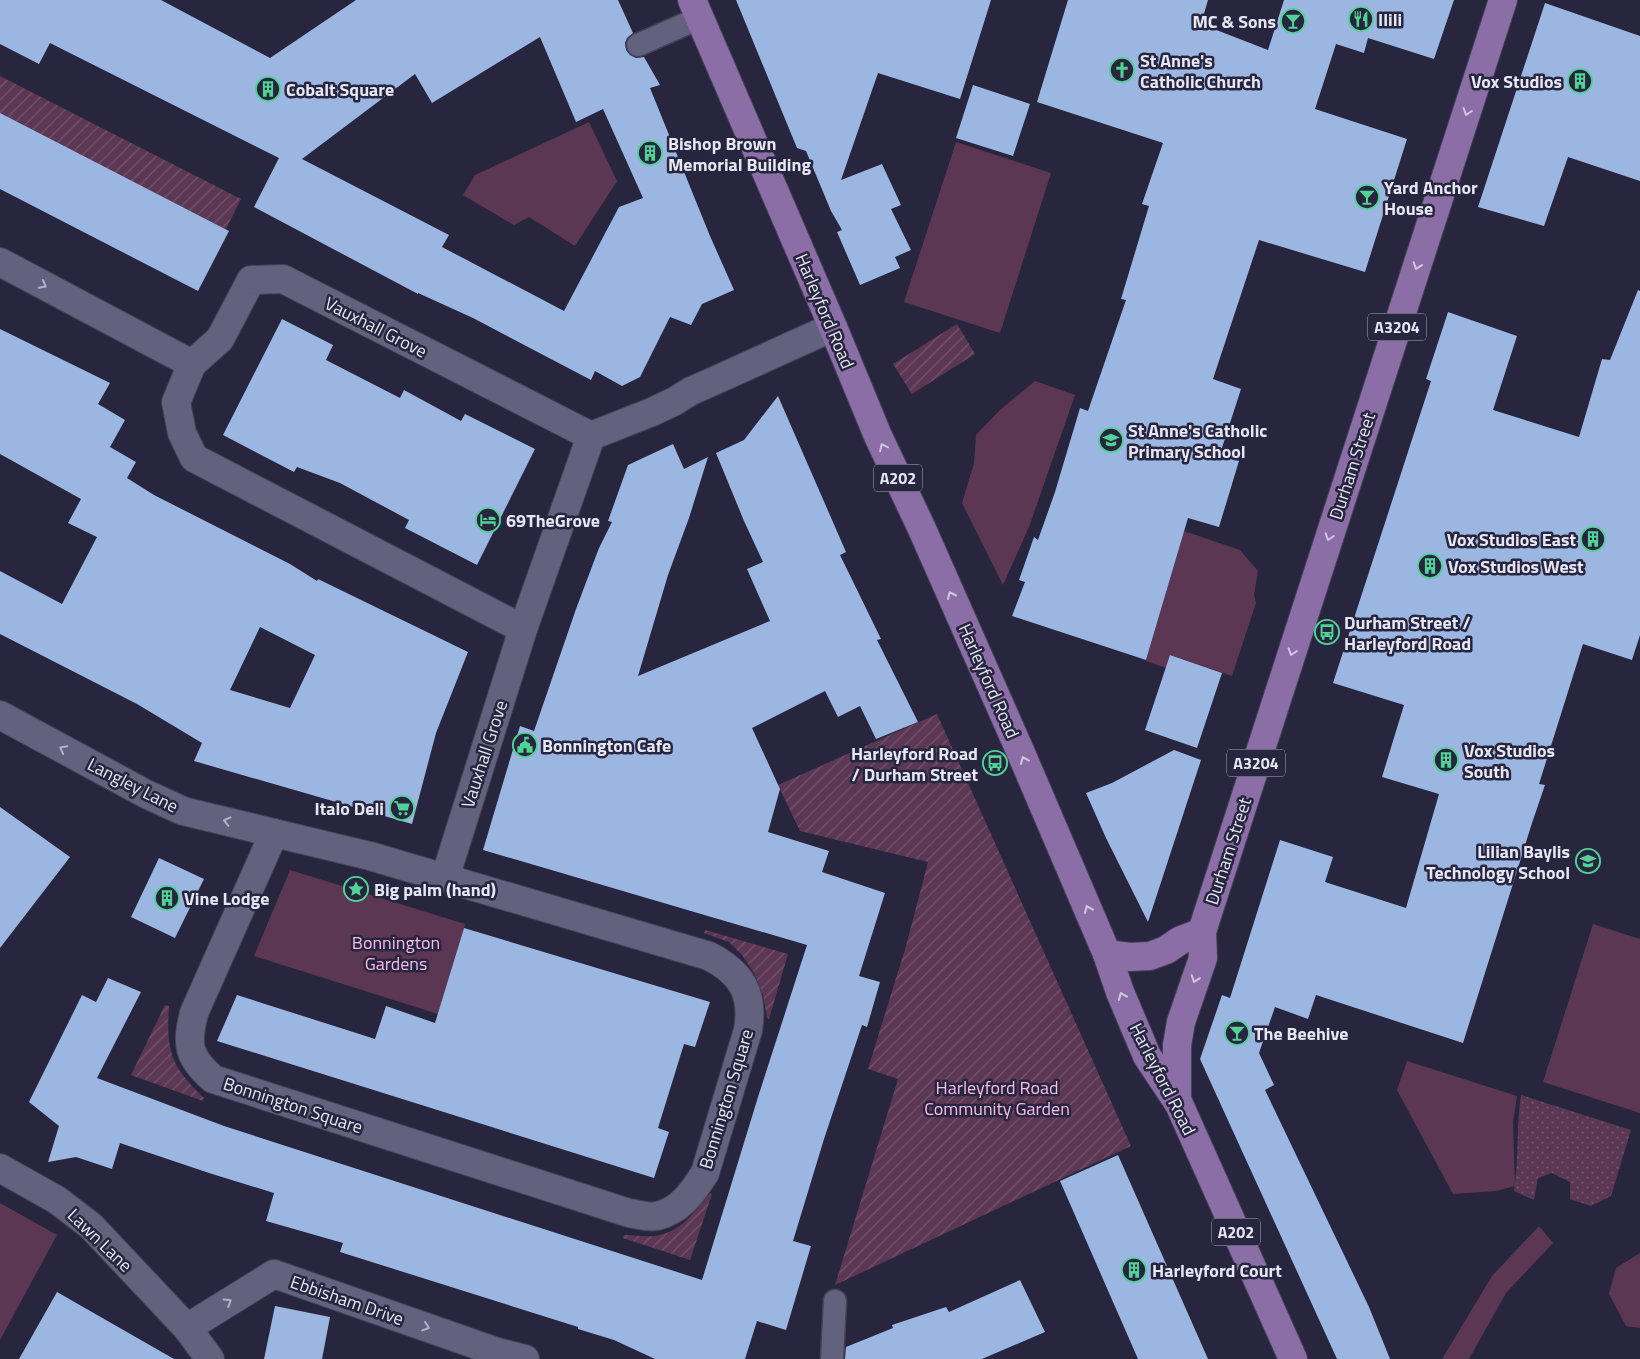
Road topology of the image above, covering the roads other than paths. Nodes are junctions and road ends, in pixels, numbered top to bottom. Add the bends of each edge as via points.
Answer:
1 (1503, 0) edge
2 (696, 9) edge
3 (638, 45) dead end
4 (0, 262) edge
5 (833, 327) junction
6 (192, 364) junction
7 (592, 436) junction
8 (523, 629) junction
9 (0, 715) edge
10 (274, 833) junction
11 (445, 878) junction
12 (1202, 932) junction
13 (1107, 954) junction
14 (1177, 1100) junction
15 (0, 1168) edge
16 (835, 1301) dead end
17 (187, 1328) junction
18 (210, 1359) edge
19 (526, 1359) edge
20 (832, 1359) edge
21 (1293, 1359) edge

1 -> 12 highway, Durham Street / A3204
2 - 3 lane
2 - 5 highway, Harleyford Road / A202
4 -> 6 street
5 - 7 street via 691,391 676,401
13 -> 5 highway, Harleyford Road / A202
6 - 7 street, Vauxhall Grove via 220,339 252,280 283,279
6 - 8 street, Vauxhall Grove via 176,402 182,434 194,458
7 - 8 street, Vauxhall Grove
8 - 11 street, Vauxhall Grove
10 -> 9 street, Langley Lane via 183,811
10 - 11 street, Bonnington Square
10 - 11 street, Bonnington Square via 194,1013 189,1032 190,1048 198,1066 213,1079 629,1213 656,1216 680,1206 694,1192 705,1173 748,1030 748,993 737,976 709,956
12 - 13 highway via 1150,956
12 -> 14 highway, Durham Street / A3204 via 1203,958 1181,1022 1177,1045
14 -> 13 highway, Harleyford Road / A202 via 1147,1056
14 - 21 highway, Harleyford Road / A202
15 - 17 street, Lawn Lane via 57,1200 91,1226
16 - 20 lane
17 - 18 street
17 -> 19 street, Ebbisham Drive via 274,1274 497,1352

